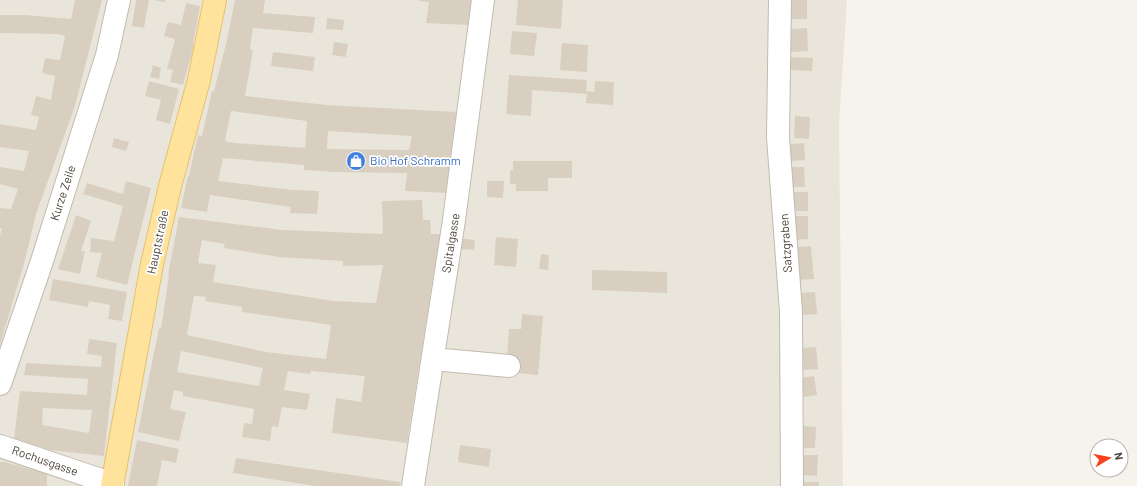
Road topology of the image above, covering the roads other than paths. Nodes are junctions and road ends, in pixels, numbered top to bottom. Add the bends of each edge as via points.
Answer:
1 (119, 0) edge
2 (215, 0) edge
3 (483, 0) edge
4 (780, 0) edge
5 (433, 359) junction
6 (509, 366) dead end
7 (0, 384) edge
8 (0, 446) edge
9 (112, 485) edge
10 (413, 486) edge
11 (792, 486) edge

1 - 7 street, Kurze Zeile via 107,55
2 - 9 main road, Hauptstraße via 199,80 152,264
3 - 5 street, Spitalgasse
4 - 11 street, Satzgraben via 778,137 791,312
5 - 6 street
5 - 10 street, Spitalgasse
8 - 9 street, Rochusgasse

